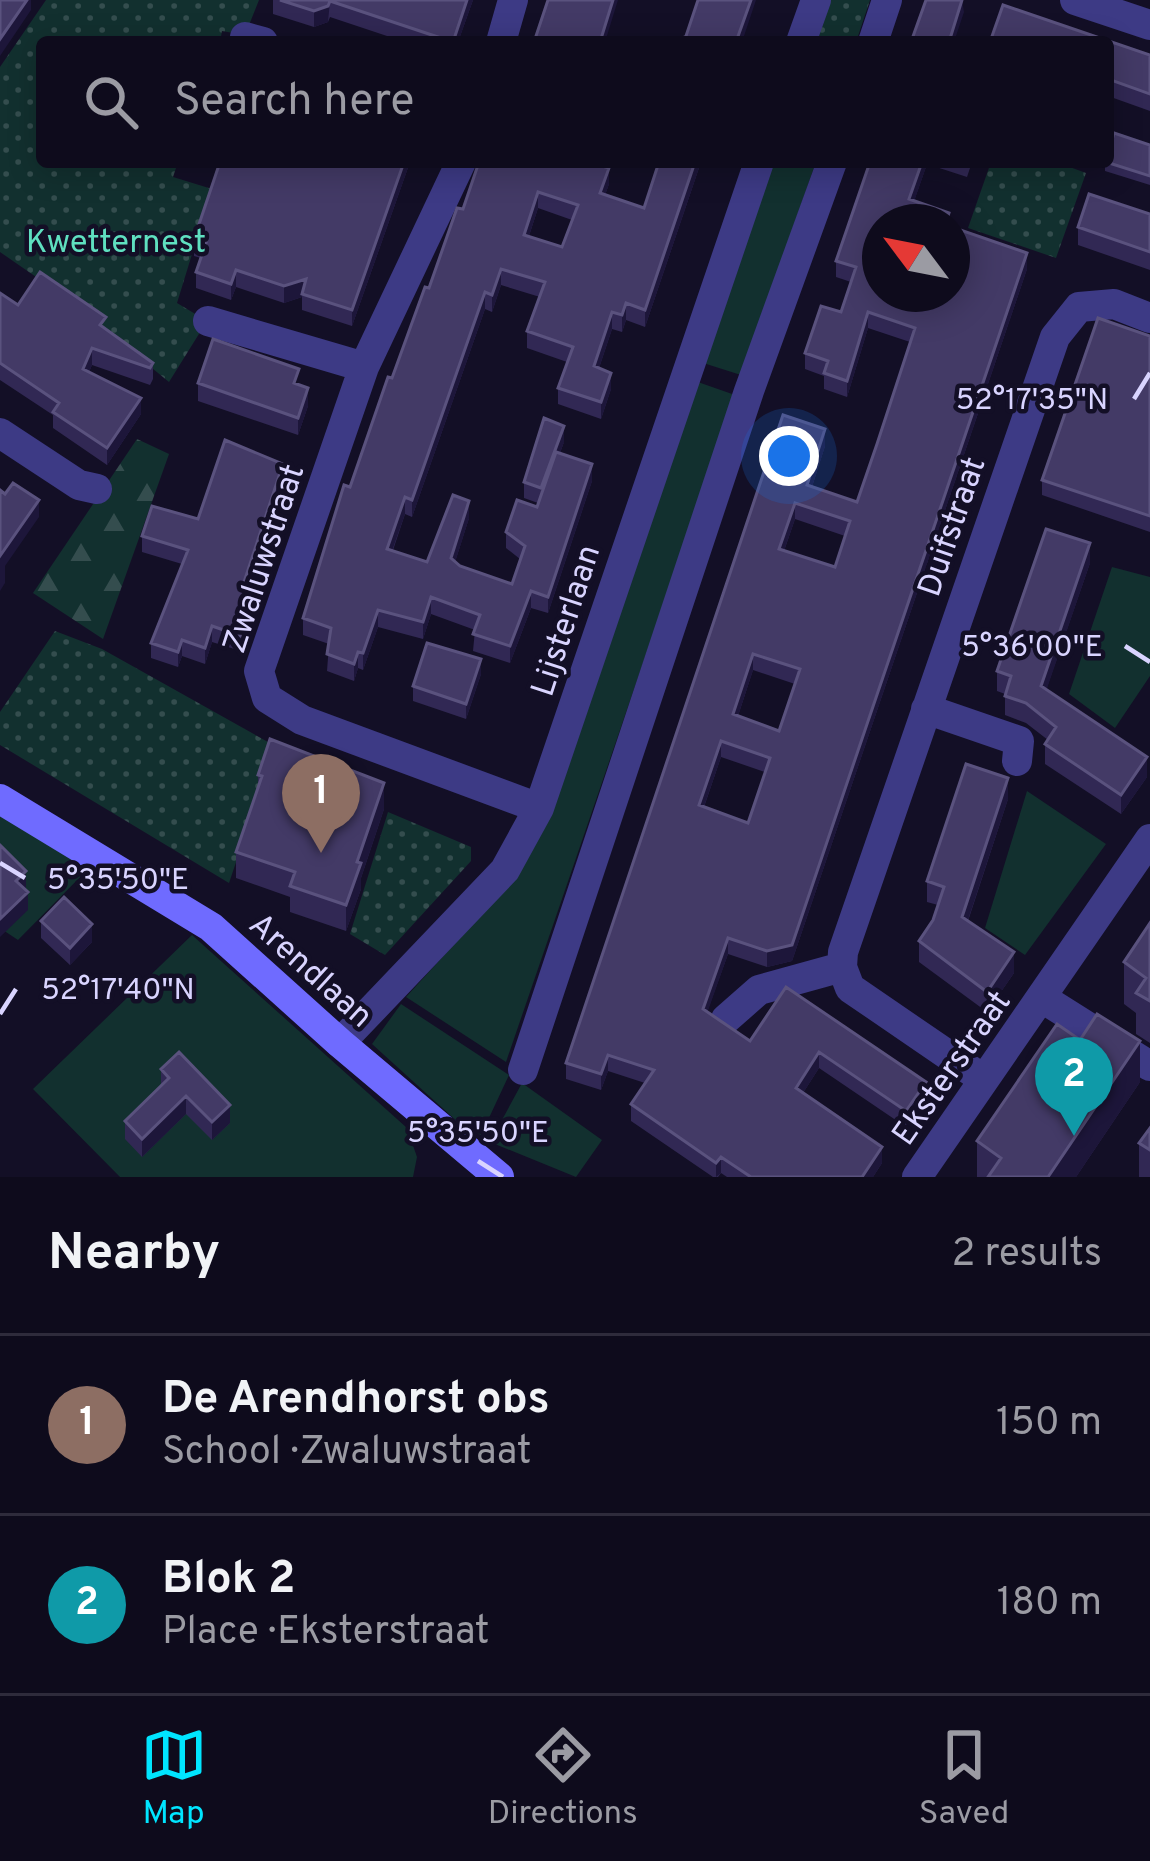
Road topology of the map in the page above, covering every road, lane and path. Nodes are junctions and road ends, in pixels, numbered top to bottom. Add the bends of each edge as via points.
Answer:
1 (514, 0) edge
2 (816, 0) edge
3 (887, 0) edge
4 (1075, 0) edge
5 (1150, 25) edge
6 (503, 36) edge
7 (804, 36) edge
8 (875, 36) edge
9 (458, 168) edge
10 (757, 168) edge
11 (830, 168) edge
12 (1150, 318) edge
13 (208, 321) dead end
14 (364, 367) junction
15 (0, 433) edge
16 (97, 489) dead end
17 (926, 709) junction
18 (1017, 761) dead end
19 (0, 800) edge
20 (538, 808) junction
21 (1150, 839) edge
22 (842, 967) junction
23 (1042, 998) junction
24 (726, 1019) edge
25 (340, 1043) junction
26 (1150, 1066) edge
27 (523, 1070) dead end
28 (983, 1079) junction
29 (499, 1177) edge
30 (917, 1177) edge

1 - 6 street
2 - 7 street
3 - 8 street
4 - 5 street
9 - 14 street, Zwaluwstraat
10 - 20 street, Lijsterlaan
11 - 27 street
12 - 17 street, Duifstraat via 1114,304 1079,307 1055,337
13 - 14 street
14 - 20 street, Zwaluwstraat via 259,671 266,698 302,720
15 - 16 street
17 - 18 street via 1019,741
17 - 22 street, Duifstraat
19 - 25 street, Arendlaan via 211,927
20 - 25 street, Lijsterlaan via 505,870
21 - 23 street, Eksterstraat
22 - 24 street via 759,990
22 - 28 street via 850,988
23 - 26 street, Eksterstraat
23 - 28 street, Eksterstraat
25 - 29 street, Arendlaan
28 - 30 street, Eksterstraat

